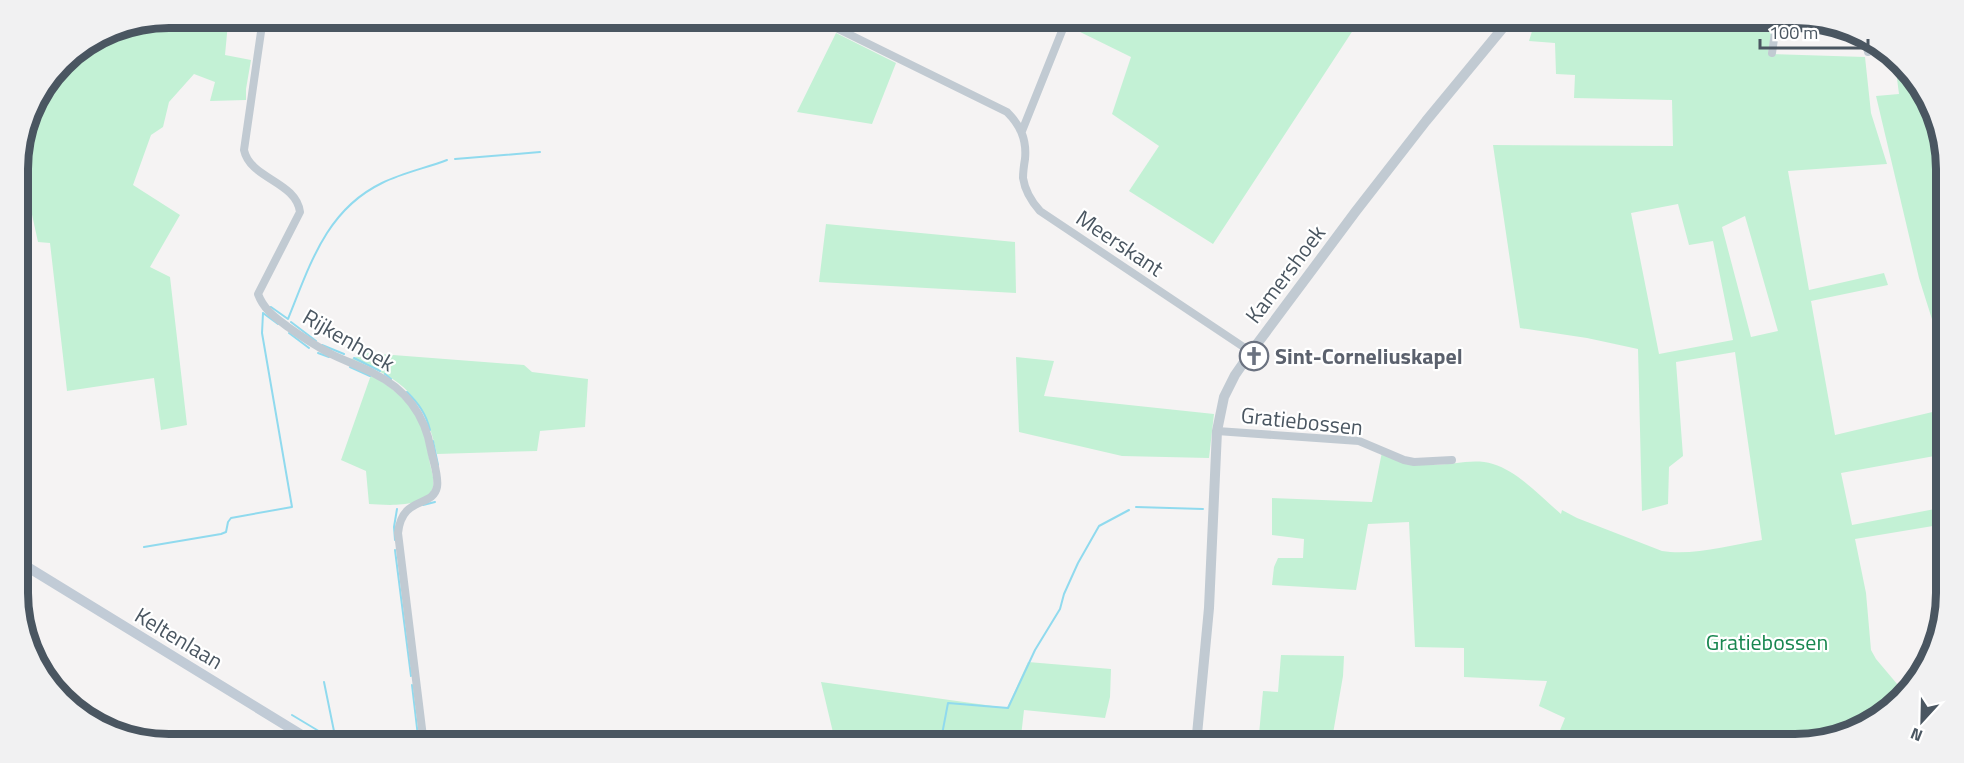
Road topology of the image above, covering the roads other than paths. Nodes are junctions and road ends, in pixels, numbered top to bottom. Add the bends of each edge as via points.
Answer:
1 (262, 28) edge
2 (836, 28) edge
3 (1063, 28) edge
4 (1503, 28) edge
5 (1776, 28) edge
6 (1772, 53) dead end
7 (1022, 131) junction
8 (1251, 352) junction
9 (1217, 431) junction
10 (1452, 460) dead end
11 (28, 567) edge
12 (300, 734) edge
13 (423, 734) edge
14 (1197, 734) edge

1 - 13 street, Rijkenhoek via 244,150 251,165 291,194 300,212 258,294 262,305 307,340 392,384 416,407 430,441 435,493 408,508 398,533
2 - 7 street via 1007,112
3 - 7 street, Meerskant
4 - 8 street, Kamershoek via 1363,202
5 - 6 street
7 - 8 street, Meerskant via 1023,177 1030,200 1040,211
8 - 9 street, Kamershoek via 1224,397
9 - 10 street, Gratiebossen via 1359,441 1404,460
9 - 14 street, Kamershoek via 1209,610
11 - 12 main road, Keltenlaan

